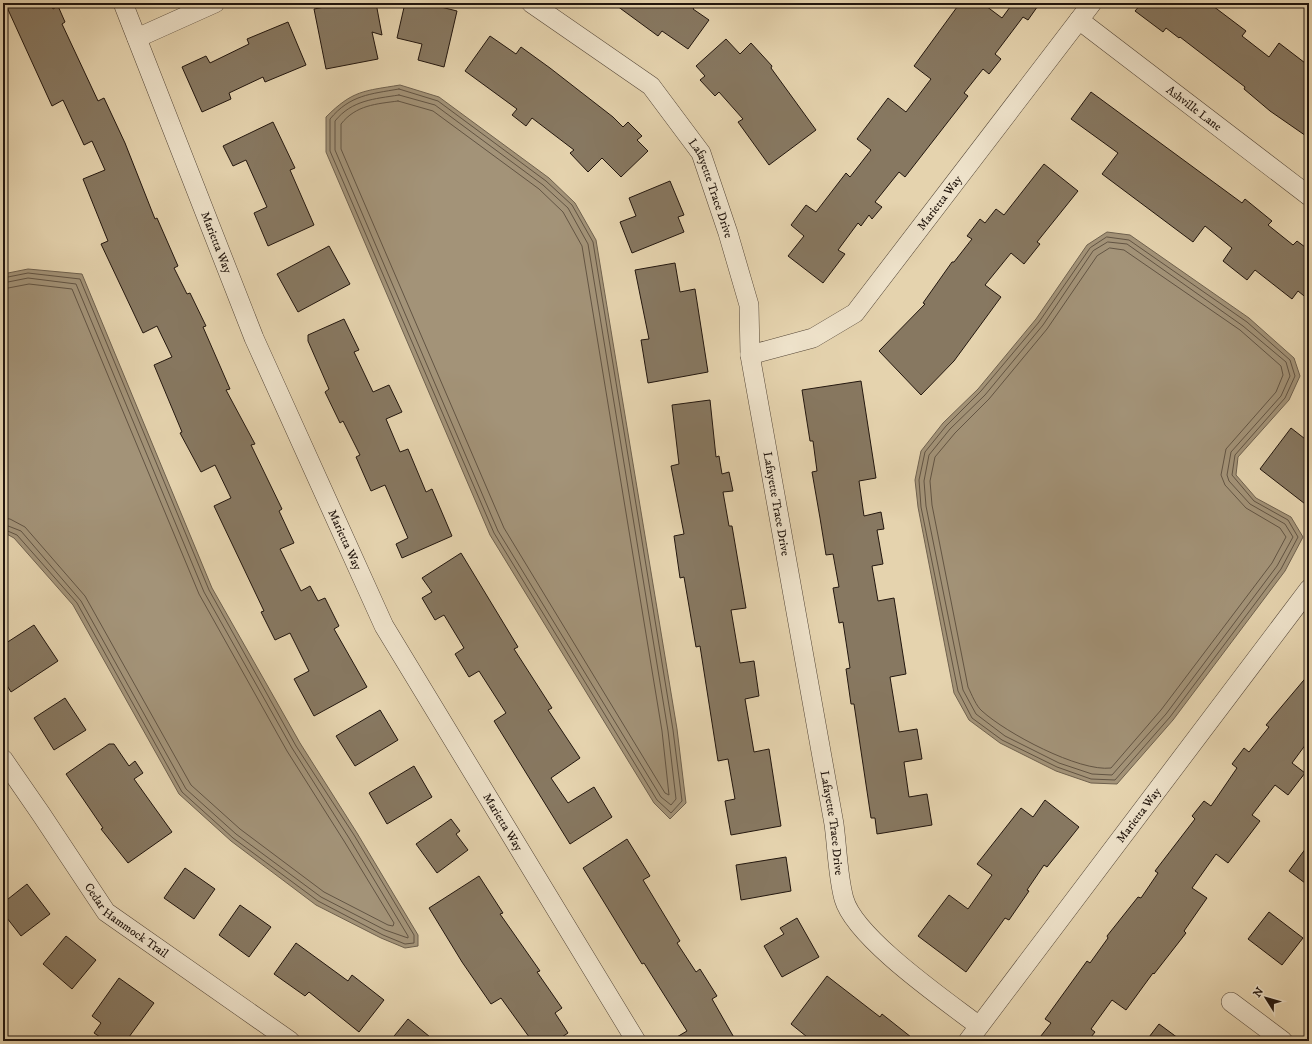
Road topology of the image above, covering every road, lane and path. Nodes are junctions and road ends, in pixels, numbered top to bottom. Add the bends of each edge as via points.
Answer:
1 (123, 3) edge
2 (215, 3) edge
3 (531, 3) edge
4 (1092, 3) edge
5 (1079, 20) junction
6 (137, 38) junction
7 (1309, 196) edge
8 (750, 355) junction
9 (1309, 589) edge
10 (3, 759) edge
11 (1231, 1002) dead end
12 (974, 1034) edge
13 (290, 1041) edge
14 (636, 1041) edge
15 (1282, 1041) edge

1 - 6 street, Marietta Way
2 - 6 street
3 - 8 street, Lafayette Trace Drive via 651,86 701,153 749,305
4 - 5 street, Marietta Way
5 - 7 street, Ashville Lane
5 - 8 street, Marietta Way via 855,313 813,338
6 - 14 street, Marietta Way via 254,338 384,626
8 - 12 street, Lafayette Trace Drive via 834,824 844,900 857,925
9 - 12 street, Marietta Way
10 - 13 street, Cedar Hammock Trail via 106,912
11 - 15 street

